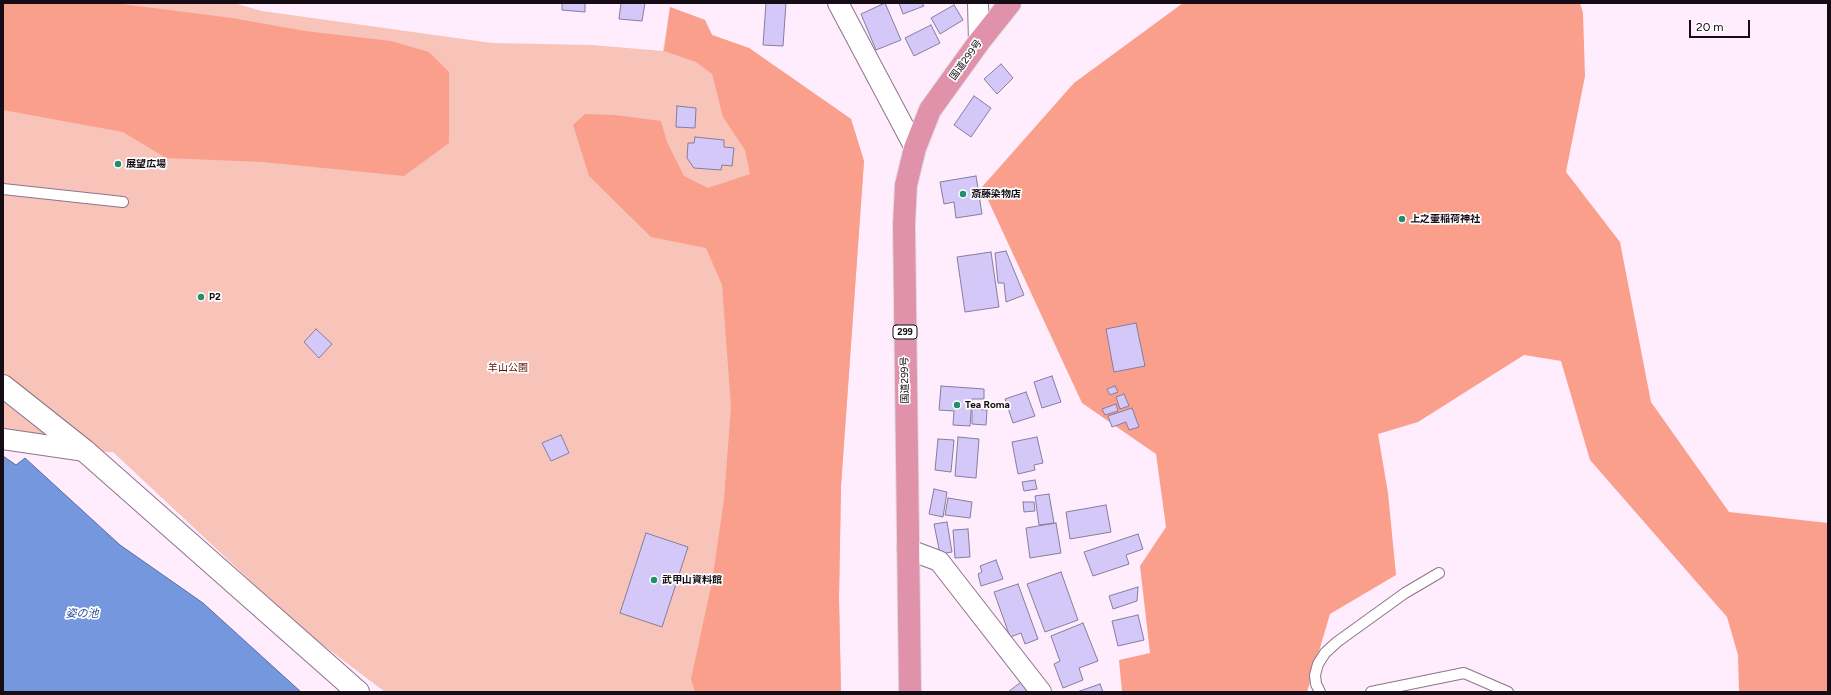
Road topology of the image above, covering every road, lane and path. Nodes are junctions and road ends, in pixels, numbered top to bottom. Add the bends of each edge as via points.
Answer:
1 (838, 3) edge
2 (978, 3) edge
3 (1010, 3) edge
4 (979, 42) junction
5 (915, 148) junction
6 (3, 189) edge
7 (123, 202) dead end
8 (3, 386) edge
9 (3, 439) edge
10 (85, 450) junction
11 (907, 549) junction
12 (1438, 573) dead end
13 (358, 692) edge
14 (910, 692) edge
15 (1041, 692) edge
16 (1320, 692) edge
17 (1371, 692) edge
18 (1508, 692) edge

1 - 5 street
2 - 4 street
3 - 4 highway, 国道299号 / 299
4 - 5 highway, 国道299号 / 299 via 930,110
5 - 11 highway, 国道299号 / 299 via 906,185 904,224
6 - 7 lane
8 - 10 street
9 - 10 street
10 - 13 street
11 - 14 highway, 国道299号 / 299
11 - 15 street via 939,561
12 - 16 lane via 1387,606 1325,653 1315,675
17 - 18 lane via 1464,673

